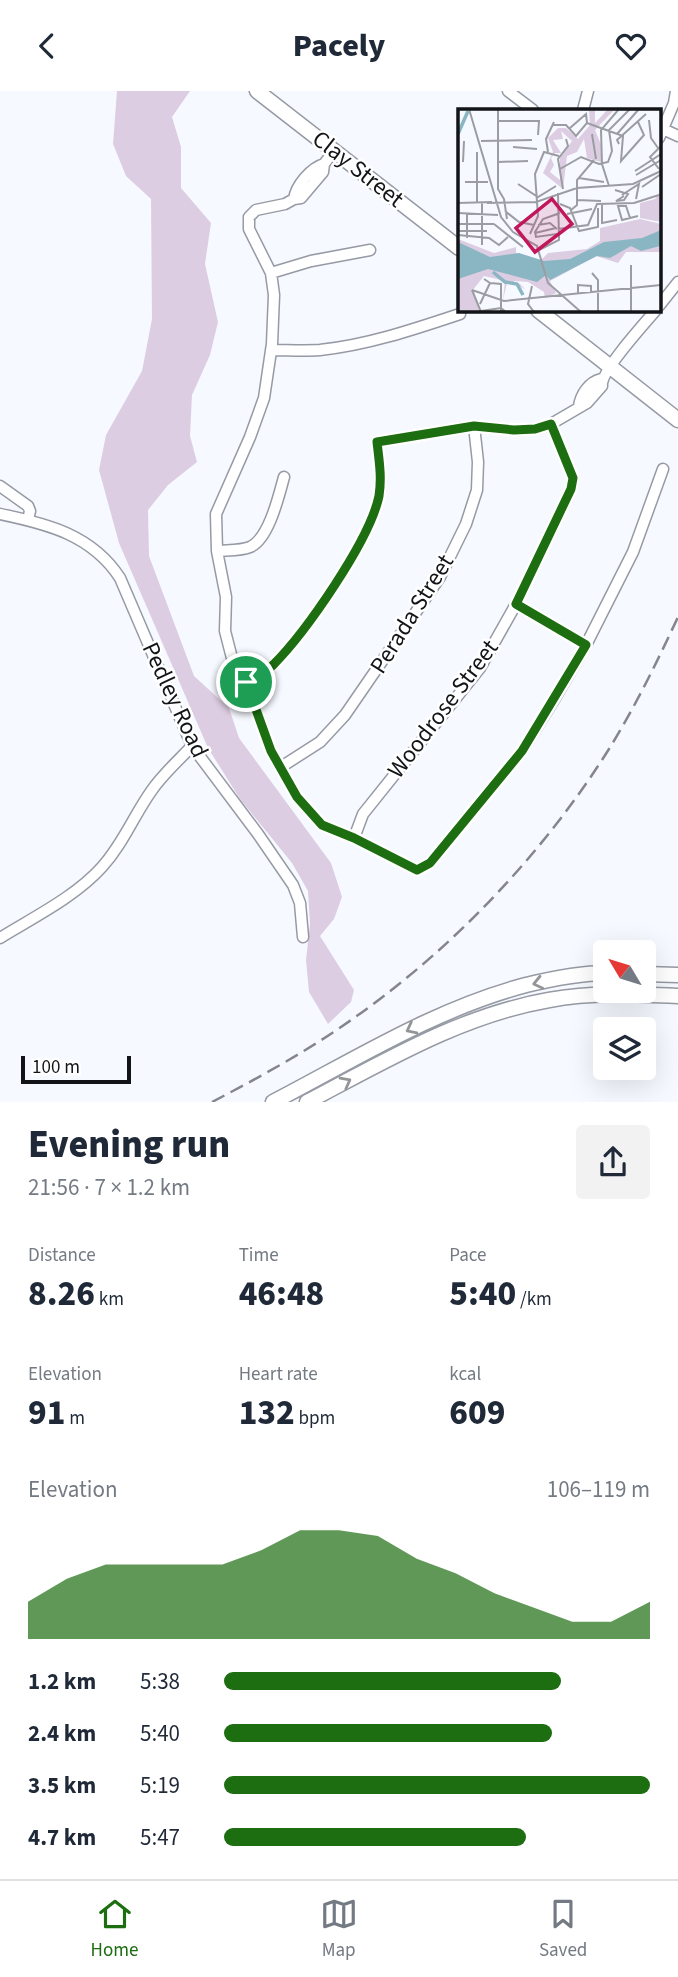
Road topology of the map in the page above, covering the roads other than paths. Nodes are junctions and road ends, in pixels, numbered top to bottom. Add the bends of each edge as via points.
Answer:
1 (257, 91) edge
2 (508, 91) edge
3 (588, 91) edge
4 (676, 91) edge
5 (532, 109) edge
6 (583, 109) edge
7 (661, 134) edge
8 (678, 136) edge
9 (334, 151) junction
10 (458, 247) edge
11 (370, 250) dead end
12 (271, 273) junction
13 (678, 282) edge
14 (660, 304) edge
15 (539, 311) edge
16 (655, 311) edge
17 (460, 314) dead end
18 (271, 350) junction
19 (605, 372) junction
20 (678, 420) edge
21 (551, 424) junction
22 (474, 426) junction
23 (663, 469) dead end
24 (284, 477) dead end
25 (0, 486) edge
26 (0, 515) edge
27 (28, 520) junction
28 (217, 551) junction
29 (516, 604) junction
30 (586, 645) junction
31 (246, 682) junction
32 (192, 746) junction
33 (281, 767) junction
34 (354, 838) junction
35 (303, 937) dead end
36 (0, 938) edge
37 (593, 974) edge
38 (656, 974) edge
39 (678, 975) edge
40 (678, 996) edge
41 (273, 1102) edge
42 (307, 1102) edge

1 - 9 main road, Clay Street
2 - 5 street
3 - 6 street
4 - 7 street
7 - 8 street
9 - 10 main road, Clay Street
9 - 12 street via 301,198 256,209 249,217 249,229
11 - 12 street
12 - 18 street
13 - 14 street
15 - 19 main road
16 - 19 street
17 - 18 street via 352,345
18 - 28 street via 264,398 216,514
19 - 20 main road
19 - 21 street via 601,386 587,403
21 - 22 street via 514,430
21 - 29 street, Woodrose Street via 573,478 571,489
22 - 31 street via 377,442 379,496 355,550 313,617 272,666
22 - 33 street, Perada Street via 477,490 440,577 345,715 320,742
23 - 30 street via 633,552
24 - 28 street via 260,539 250,547
25 - 27 street via 28,506
26 - 27 street, Pedley Road
27 - 32 street, Pedley Road via 70,534 108,561 120,578
28 - 31 street via 226,597 225,631 233,662
29 - 30 street
29 - 34 street, Woodrose Street via 480,668 363,814
30 - 34 street via 522,751 430,863 417,870
31 - 33 street
32 - 35 street, Pedley Road via 293,885
32 - 36 street via 152,789 125,837 96,873
33 - 34 street via 297,797 322,825
37 -> 41 main road via 545,980 432,1018
38 - 39 main road
42 -> 40 main road via 443,1032 501,1010 568,997

